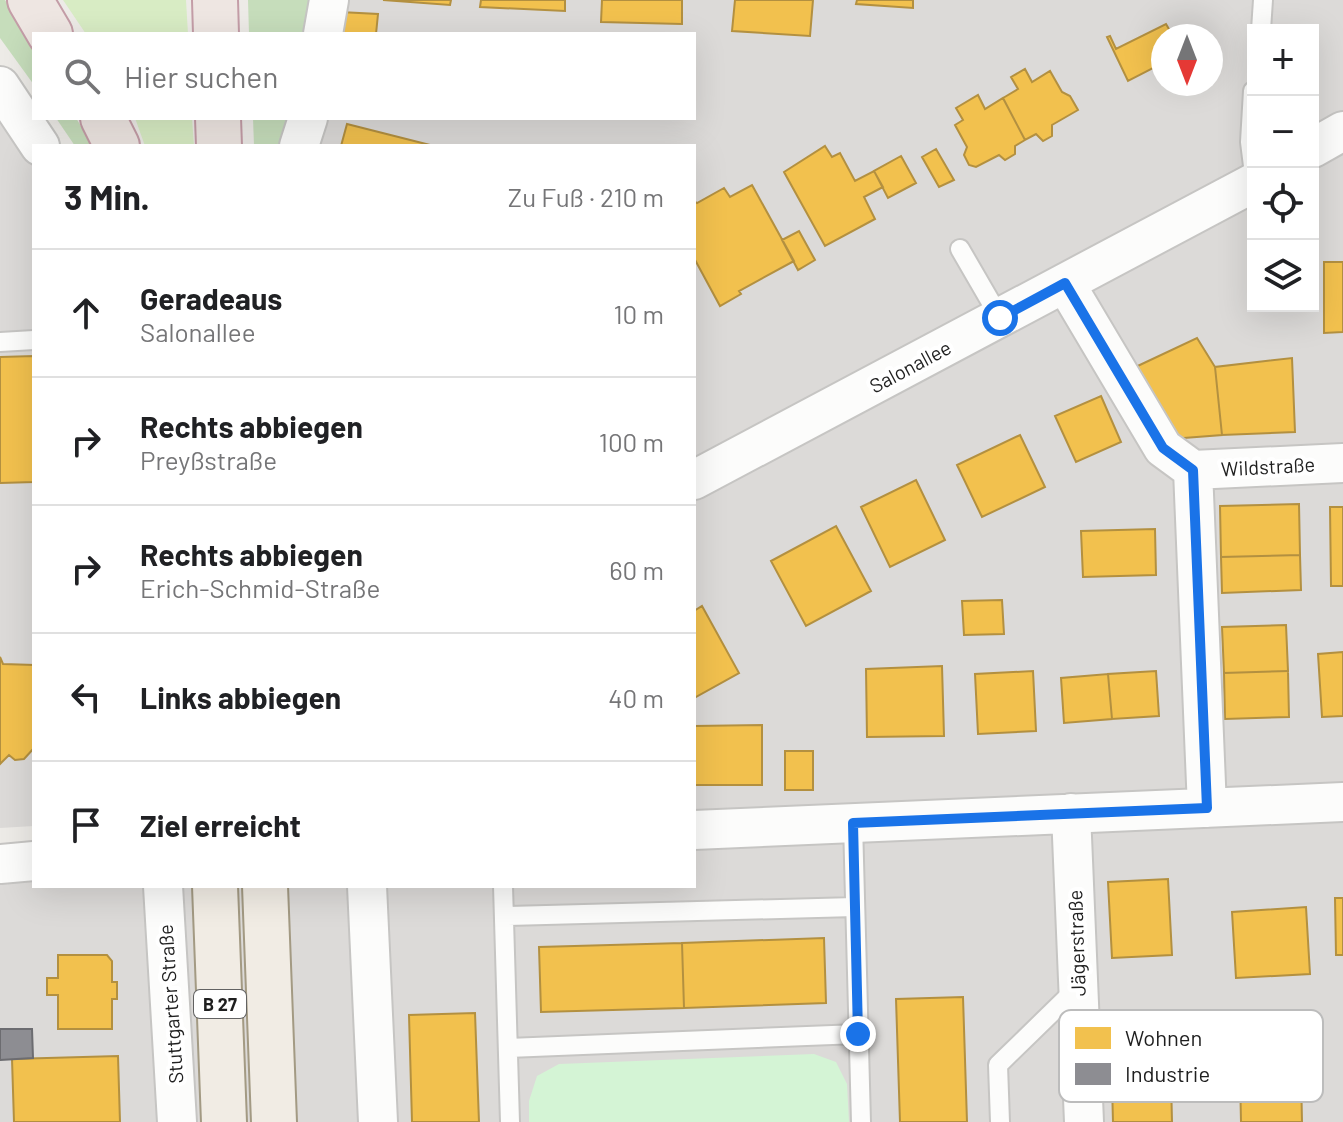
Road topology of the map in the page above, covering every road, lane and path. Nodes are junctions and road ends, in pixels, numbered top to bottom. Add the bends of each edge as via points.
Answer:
1 (30, 0) edge
2 (215, 0) edge
3 (329, 0) edge
4 (1263, 0) edge
5 (1261, 24) edge
6 (49, 32) edge
7 (216, 32) edge
8 (323, 32) edge
9 (0, 86) edge
10 (104, 120) edge
11 (218, 120) edge
12 (307, 120) edge
13 (1343, 131) edge
14 (39, 144) edge
15 (116, 144) edge
16 (219, 144) edge
17 (300, 144) edge
18 (1319, 145) edge
19 (1247, 186) edge
20 (960, 249) dead end
21 (1065, 283) junction
22 (1000, 318) junction
23 (32, 340) edge
24 (0, 342) edge
25 (1343, 463) edge
26 (1193, 470) junction
27 (696, 479) edge
28 (1343, 802) edge
29 (1207, 808) junction
30 (1071, 813) junction
31 (853, 823) junction
32 (696, 830) edge
33 (32, 861) edge
34 (0, 864) edge
35 (163, 888) edge
36 (215, 888) edge
37 (265, 888) edge
38 (367, 888) edge
39 (503, 888) edge
40 (855, 907) junction
41 (504, 916) junction
42 (1078, 987) junction
43 (1079, 1010) edge
44 (858, 1034) junction
45 (508, 1048) junction
46 (1083, 1102) edge
47 (177, 1122) edge
48 (224, 1122) edge
49 (274, 1122) edge
50 (378, 1122) edge
51 (510, 1122) edge
52 (861, 1122) edge
53 (1000, 1122) edge
54 (1084, 1122) edge

1 - 6 highway
2 - 7 highway
3 - 8 street
4 - 5 lane
9 - 14 street
10 - 15 highway
11 - 16 highway
12 - 17 street
13 - 18 street
19 - 21 street, Salonallee
20 - 22 lane
21 - 22 street, Salonallee
21 - 26 street via 1163,448
22 - 27 street, Salonallee
23 - 24 lane
25 - 26 street, Wildstraße
26 - 29 street
28 - 29 street
29 - 30 street
30 - 31 street
30 - 42 street, Jägerstraße
31 - 32 street
31 - 40 lane
33 - 34 street
35 - 47 street, Stuttgarter Straße
36 - 48 main road, B 27
37 - 49 main road, B 27
38 - 50 street
39 - 41 lane
40 - 41 lane
40 - 44 lane
41 - 45 lane
42 - 43 street, Jägerstraße
42 - 53 lane via 998,1065
44 - 45 lane
44 - 52 lane
45 - 51 lane
46 - 54 street, Jägerstraße

